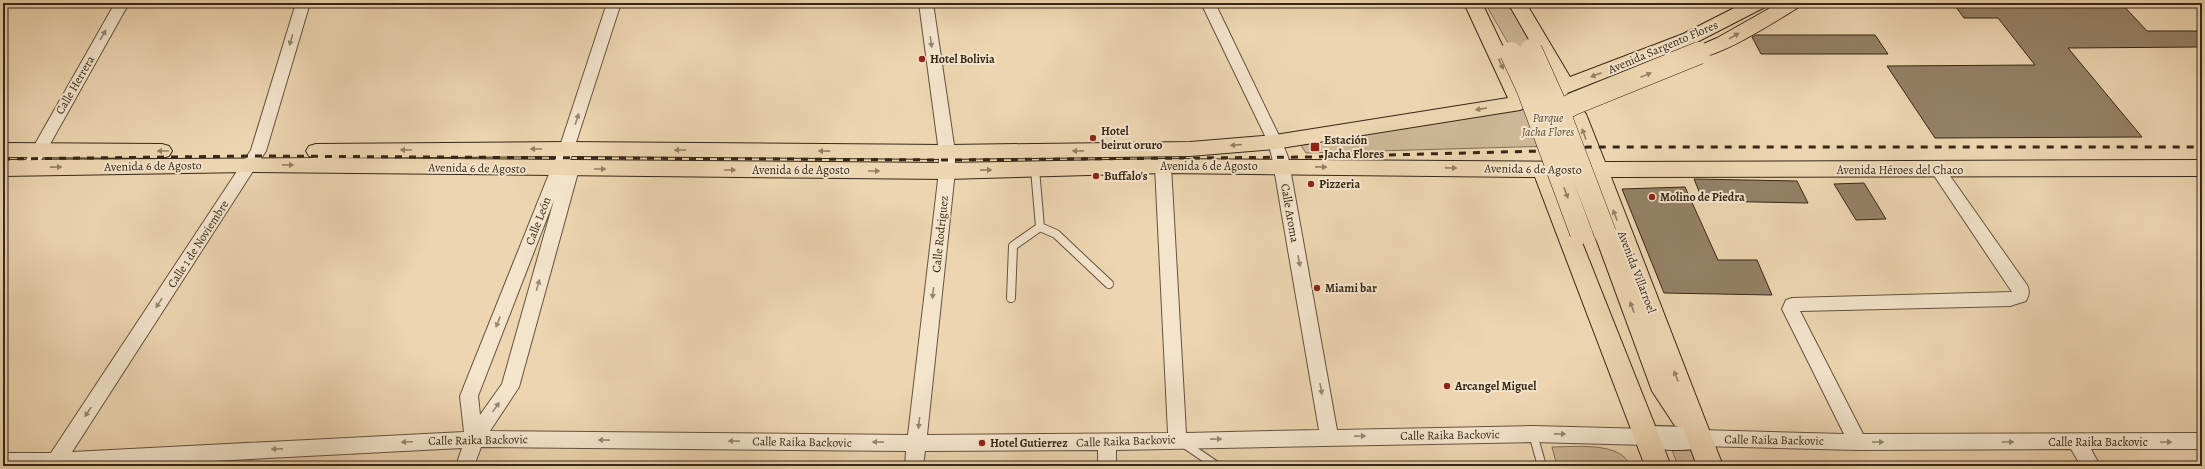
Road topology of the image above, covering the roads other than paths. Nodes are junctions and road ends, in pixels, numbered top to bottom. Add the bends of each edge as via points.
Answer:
1 (122, 3) edge
2 (303, 3) edge
3 (614, 3) edge
4 (926, 3) edge
5 (1208, 3) edge
6 (1473, 3) edge
7 (1484, 3) edge
8 (1506, 3) edge
9 (1517, 3) edge
10 (1794, 3) edge
11 (1767, 9) edge
12 (1566, 87) junction
13 (1545, 94) junction
14 (1520, 103) junction
15 (1559, 112) junction
16 (1275, 142) junction
17 (3, 150) edge
18 (34, 158) junction
19 (254, 158) junction
20 (566, 162) junction
21 (947, 162) junction
22 (1163, 166) junction
23 (1282, 167) junction
24 (3, 168) edge
25 (2202, 168) edge
26 (1035, 169) junction
27 (1542, 169) junction
28 (1598, 170) junction
29 (1938, 170) junction
30 (1040, 227) junction
31 (1109, 284) dead end
32 (1011, 298) dead end
33 (1533, 434) junction
34 (1329, 437) junction
35 (1648, 437) junction
36 (474, 438) junction
37 (1699, 438) junction
38 (1177, 439) junction
39 (1107, 442) junction
40 (1858, 442) junction
41 (2076, 442) junction
42 (2202, 442) edge
43 (917, 443) junction
44 (3, 461) edge
45 (55, 464) edge
46 (464, 466) edge
47 (914, 466) edge
48 (1107, 466) edge
49 (1217, 466) edge
50 (1542, 466) edge
51 (1658, 466) edge
52 (1710, 466) edge
53 (2091, 466) edge

18 -> 1 street, Calle Herrera
2 -> 19 street, Calle 1 de Noviembre
20 -> 3 street, Calle León
4 -> 21 street, Calle Rodriguez
5 - 16 street, Calle Aroma
6 -> 14 main road
7 -> 35 main road, bridge via 1531,97 1637,385
8 - 15 main road, bridge
9 - 12 main road
10 - 11 main road, Avenida Sargento Flores
11 -> 12 main road, Avenida Sargento Flores
15 -> 11 main road, bridge via 1724,42
12 - 13 main road, Avenida 6 de Agosto
13 - 14 main road, Avenida 6 de Agosto
28 -> 13 main road, Avenida Villarroel via 1576,114 1562,99
14 -> 16 main road, Avenida 6 de Agosto
37 -> 15 main road, bridge via 1664,391
16 -> 21 main road, Avenida 6 de Agosto
16 - 23 street, Calle Aroma
17 - 18 main road, Avenida 6 de Agosto
18 - 19 main road, Avenida 6 de Agosto
18 - 24 main road, Avenida 6 de Agosto
19 - 20 main road, Avenida 6 de Agosto
19 -> 45 street, Calle 1 de Noviembre
20 - 21 main road, Avenida 6 de Agosto
36 -> 20 street, Calle León via 510,387
20 -> 36 street, Calle León via 469,396
21 -> 26 main road, Avenida 6 de Agosto
21 -> 43 street, Calle Rodriguez
22 - 23 main road, Avenida 6 de Agosto
22 - 26 main road, Avenida 6 de Agosto
22 - 38 street
23 -> 27 main road, Avenida 6 de Agosto
23 -> 34 street, Calle Aroma
25 - 29 main road, Avenida Héroes del Chaco
26 - 30 lane
27 - 28 main road, Avenida 6 de Agosto
27 - 35 main road
28 - 29 main road, Avenida Héroes del Chaco
37 -> 28 main road, Avenida Villarroel
29 - 40 street via 2021,290 2020,296 2010,299 1792,305 1790,310
30 - 31 lane via 1056,234
30 - 32 lane via 1013,246
34 -> 33 street, Calle Raika Backovic
33 -> 35 street, Calle Raika Backovic
33 - 50 lane
38 -> 34 street, Calle Raika Backovic
35 - 37 main road, Calle Raika Backovic
35 - 51 main road
43 -> 36 street, Calle Raika Backovic
36 -> 45 street, Calle Raika Backovic
36 - 46 street, Calle León
37 - 40 street, Calle Raika Backovic
37 - 52 main road, Avenida Villarroel
38 - 39 street, Calle Raika Backovic
38 - 49 lane
39 - 43 street, Calle Raika Backovic
39 - 48 street
40 -> 41 street, Calle Raika Backovic
41 -> 42 street, Calle Raika Backovic
41 - 53 street
43 - 47 street, Calle Rodriguez
44 - 45 street, Calle Raika Backovic

